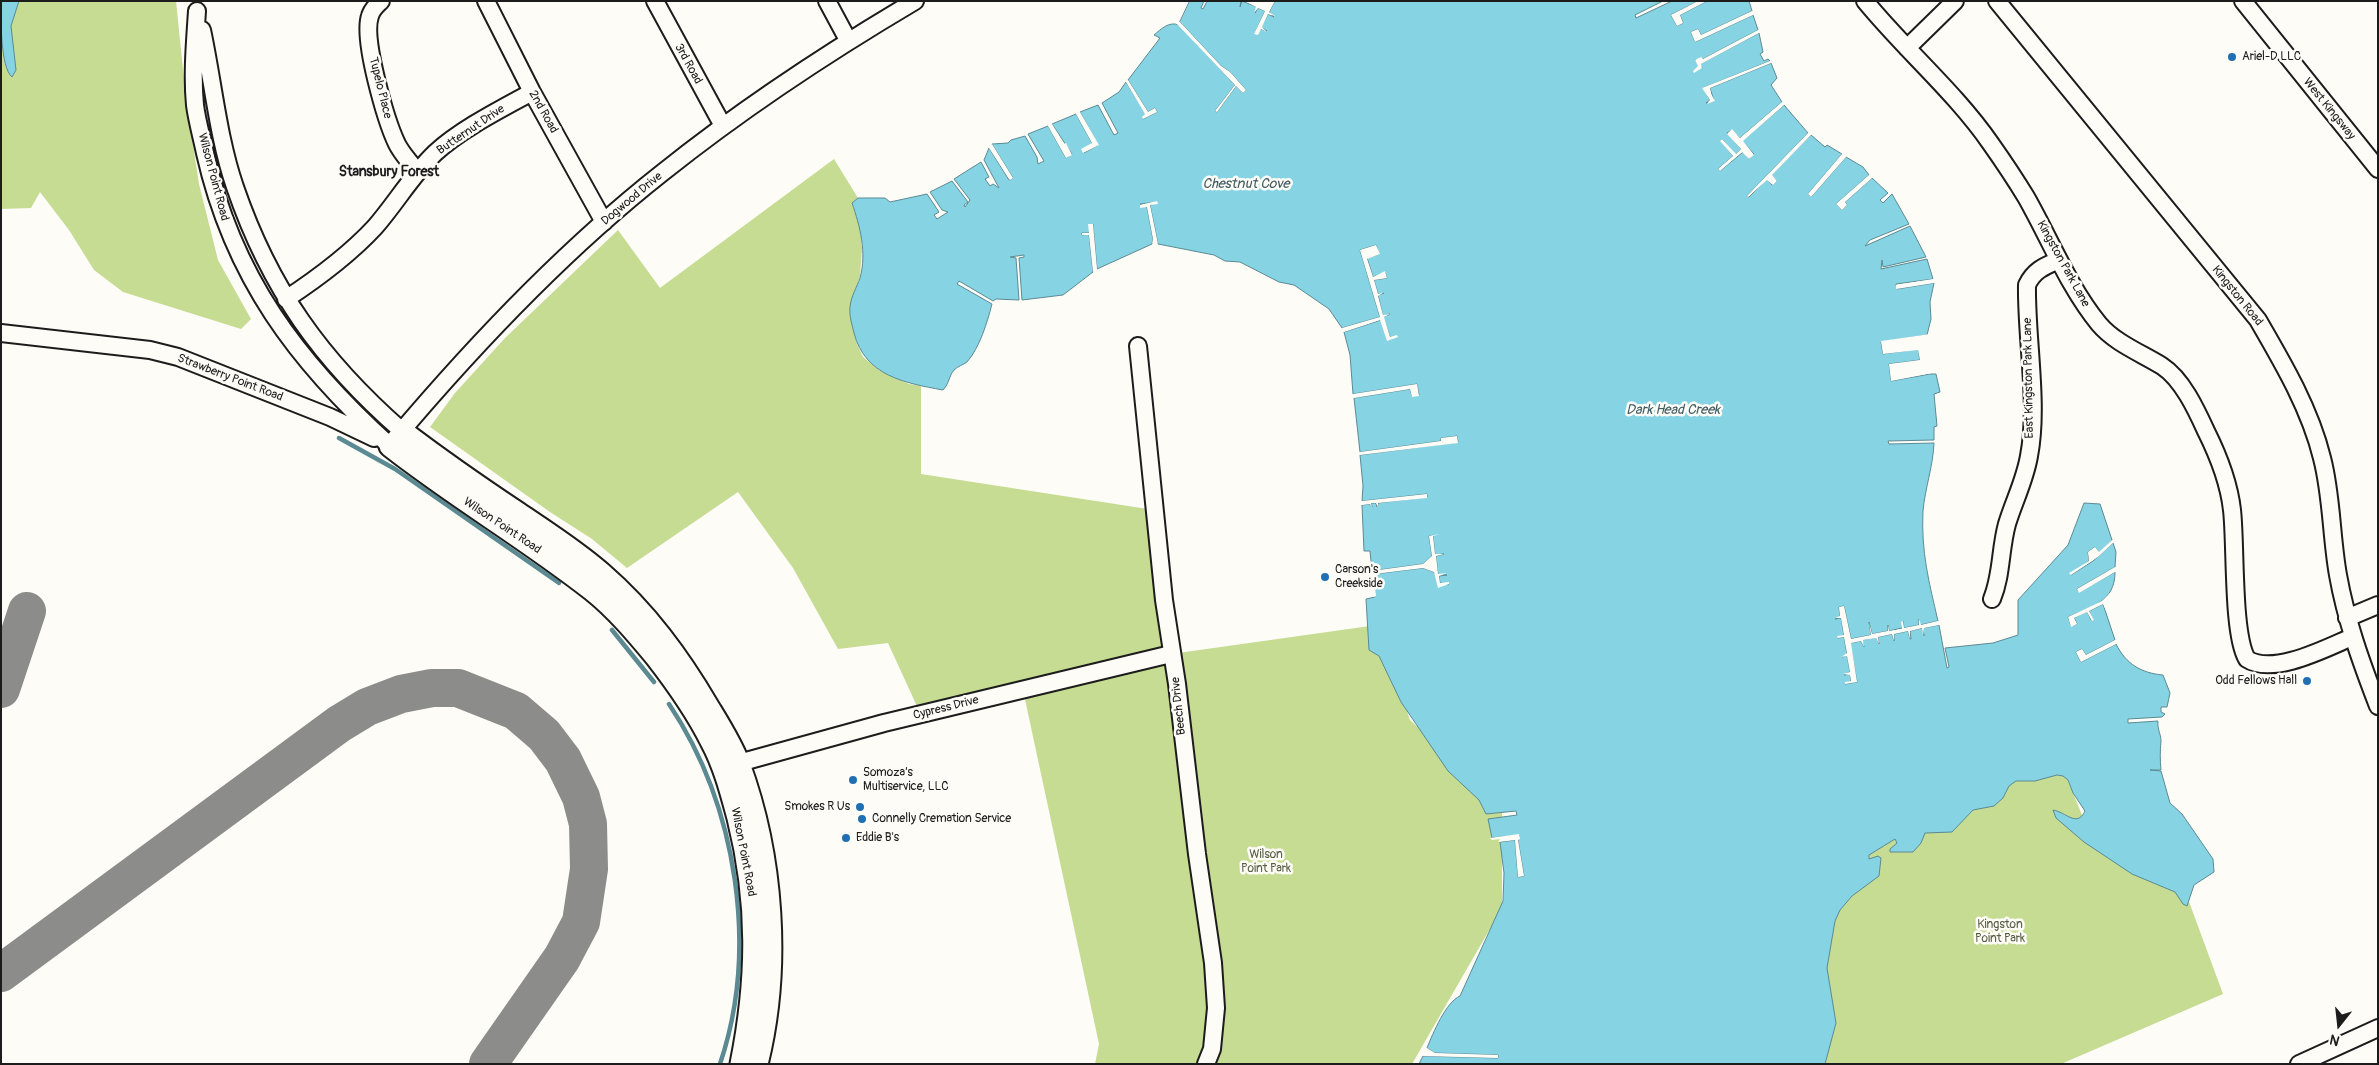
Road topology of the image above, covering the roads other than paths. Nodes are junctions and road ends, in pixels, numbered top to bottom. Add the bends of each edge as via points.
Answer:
1 (381, 1) edge
2 (486, 1) edge
3 (655, 1) edge
4 (827, 1) edge
5 (915, 1) edge
6 (1865, 1) edge
7 (1955, 1) edge
8 (1996, 1) edge
9 (2244, 1) edge
10 (197, 6) edge
11 (848, 40) junction
12 (1906, 48) junction
13 (532, 92) junction
14 (723, 126) junction
15 (2378, 169) edge
16 (417, 172) junction
17 (604, 222) junction
18 (2059, 260) junction
19 (286, 299) junction
20 (1, 334) edge
21 (1138, 346) dead end
22 (396, 439) junction
23 (1992, 598) dead end
24 (2378, 604) edge
25 (2347, 618) junction
26 (2352, 637) junction
27 (1171, 654) junction
28 (2378, 706) edge
29 (731, 765) junction
30 (2378, 1028) edge
31 (741, 1064) edge
32 (757, 1064) edge
33 (1206, 1064) edge
34 (2299, 1064) edge

1 - 16 street, Tupelo Place via 369,18 376,76 387,121 398,146
2 - 13 street, 2nd Road
3 - 14 street, 3rd Road
4 - 11 street
5 - 11 street, Dogwood Drive
6 - 12 street, Kingston Park Lane
7 - 12 street
8 - 25 street, Kingston Road via 2258,320 2277,352 2322,456
9 - 15 street, West Kingsway
10 - 19 street, Wilson Point Road via 234,185 261,255
10 - 22 street, Wilson Point Road via 193,68 196,106 218,203 230,236 254,286 290,338 346,405
11 - 14 street, Dogwood Drive
12 - 18 street, Kingston Park Lane via 1990,142 2025,196
13 - 16 street, Butternut Drive via 484,118 437,152
13 - 17 street, 2nd Road
14 - 17 street, Dogwood Drive
16 - 19 street, Butternut Drive via 375,227 353,249 316,280
17 - 22 street, Dogwood Drive via 493,329
18 - 23 street, East Kingston Park Lane via 2039,269 2027,285 2032,426 2029,455 2007,525 1999,578
18 - 26 street, Kingston Park Lane via 2100,325 2173,375 2206,430 2228,488 2232,508 2238,621 2243,651 2248,659 2272,665
19 - 22 street, Wilson Point Road via 328,359 369,402
20 - 22 street, Strawberry Point Road via 150,350 178,357 321,414
21 - 27 street, Beech Drive
22 - 29 street, Wilson Point Road via 567,547 625,594 669,644 716,719
24 - 25 street
25 - 26 street, Kingston Road
26 - 28 street, Kingston Road
27 - 29 street, Cypress Drive via 893,721
27 - 33 street, Beech Drive via 1213,963 1216,1008 1212,1049
29 - 31 street, Wilson Point Road via 755,936 752,993
29 - 32 street, Wilson Point Road via 761,852 770,923 769,1000
30 - 34 street

